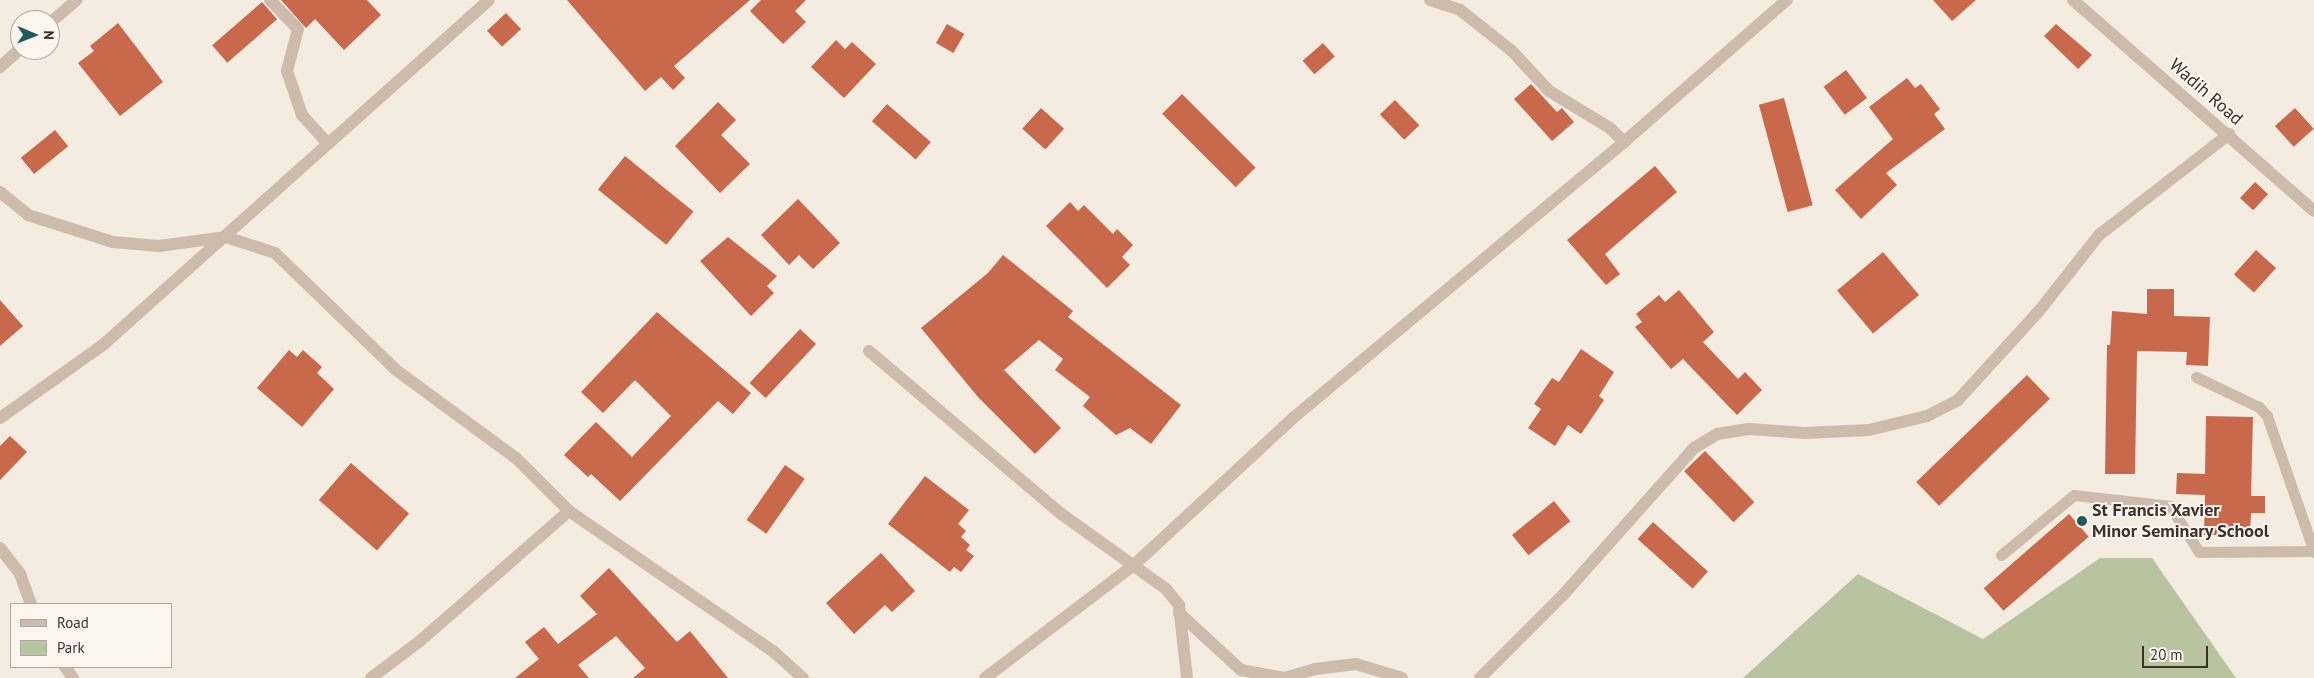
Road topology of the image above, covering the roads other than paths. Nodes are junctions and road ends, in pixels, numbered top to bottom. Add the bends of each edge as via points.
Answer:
1 (76, 0) edge
2 (270, 0) edge
3 (489, 0) edge
4 (1430, 0) edge
5 (1787, 0) edge
6 (2073, 0) edge
7 (60, 14) edge
8 (10, 58) edge
9 (0, 67) edge
10 (2229, 134) junction
11 (1624, 142) junction
12 (327, 143) junction
13 (0, 192) edge
14 (2314, 211) edge
15 (226, 237) junction
16 (869, 352) dead end
17 (2196, 377) dead end
18 (0, 418) edge
19 (569, 511) junction
20 (0, 548) edge
21 (2313, 552) edge
22 (2001, 555) dead end
23 (1135, 564) junction
24 (31, 603) edge
25 (1179, 613) junction
26 (372, 678) edge
27 (803, 678) edge
28 (985, 678) edge
29 (1187, 678) edge
30 (1402, 678) edge
31 (1480, 678) edge

1 - 7 street
2 - 12 street via 298,29 287,71 302,115
3 - 12 street
4 - 11 street via 1460,10 1512,51 1549,90 1610,128
5 - 11 street
6 - 10 street, Wadih Road
8 - 9 street
10 - 14 street, Wadih Road
10 - 31 street via 2099,235 2039,311 1958,400 1927,416 1869,430 1806,433 1750,429 1718,434 1694,448 1563,595
11 - 23 street via 1293,418
12 - 15 street
13 - 15 street via 28,215 113,242 159,246
15 - 18 street via 104,344
15 - 19 street via 275,253 396,370 516,458
16 - 23 street via 1060,513
17 - 21 lane via 2259,407 2267,416
19 - 26 street via 420,642
19 - 27 street via 774,652
20 - 24 street via 20,574
21 - 22 lane via 2199,552 2170,506 2074,495
23 - 25 street via 1166,589 1179,605
23 - 28 street
25 - 29 street
25 - 30 street via 1241,670 1284,678 1315,669 1356,664

